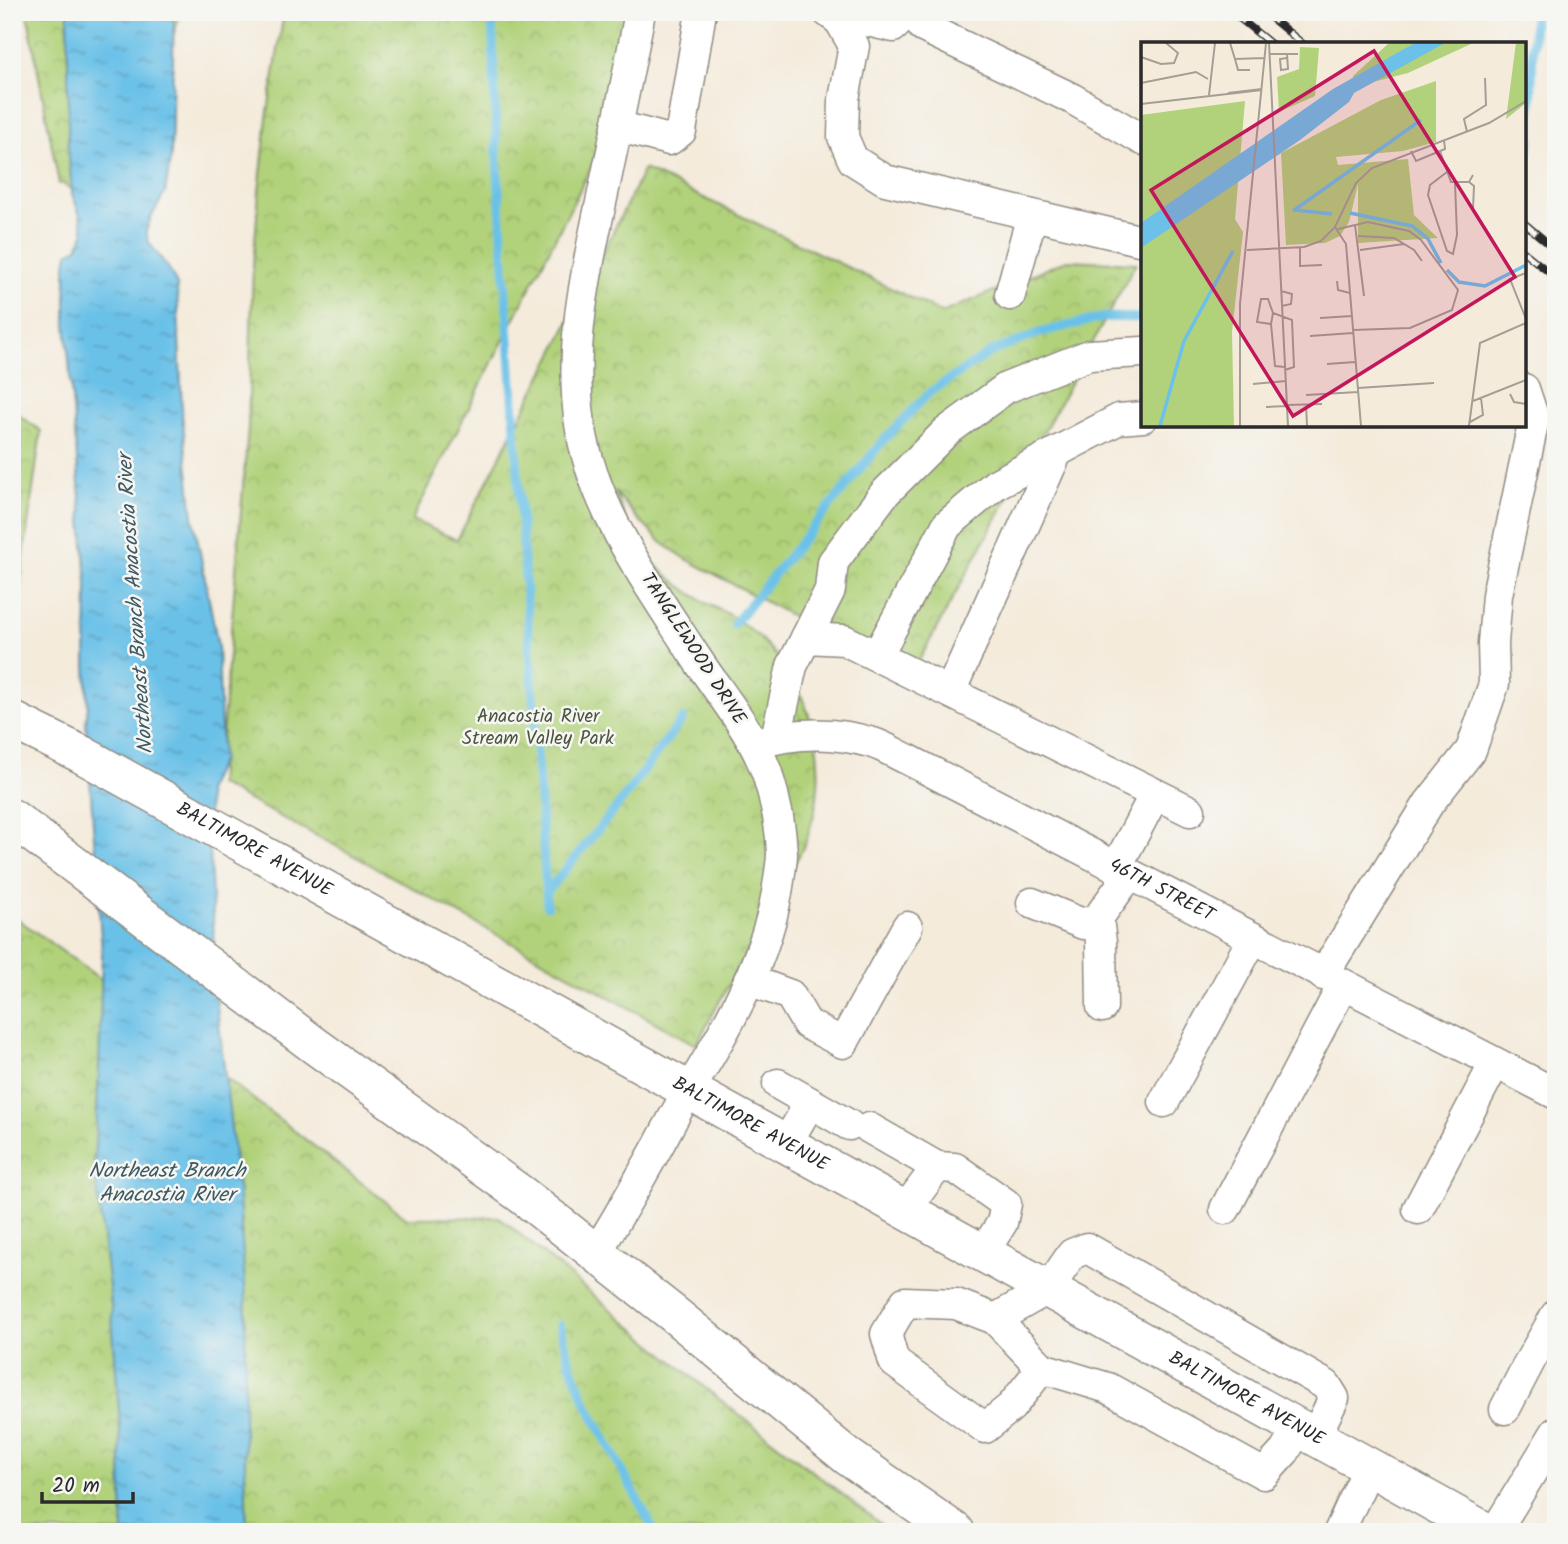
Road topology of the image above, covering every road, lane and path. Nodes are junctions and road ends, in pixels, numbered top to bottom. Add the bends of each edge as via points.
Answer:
1 (640, 12) edge
2 (701, 12) edge
3 (911, 12) edge
4 (829, 13) edge
5 (617, 126) junction
6 (1141, 139) edge
7 (1032, 215) junction
8 (1141, 241) edge
9 (1010, 295) dead end
10 (1141, 352) edge
11 (1526, 395) edge
12 (1141, 417) edge
13 (1057, 452) junction
14 (806, 638) junction
15 (877, 656) junction
16 (950, 692) junction
17 (12, 720) edge
18 (766, 741) junction
19 (1155, 794) junction
20 (1190, 811) dead end
21 (12, 818) edge
22 (1123, 871) junction
23 (1032, 903) dead end
24 (1098, 918) junction
25 (907, 927) dead end
26 (1253, 939) junction
27 (748, 980) junction
28 (1333, 980) junction
29 (1102, 1007) dead end
30 (1495, 1063) junction
31 (778, 1084) dead end
32 (689, 1091) junction
33 (1556, 1094) edge
34 (1164, 1102) dead end
35 (810, 1103) junction
36 (786, 1144) junction
37 (937, 1167) junction
38 (1225, 1209) dead end
39 (1418, 1209) dead end
40 (905, 1210) junction
41 (596, 1253) junction
42 (983, 1253) junction
43 (1048, 1289) junction
44 (1556, 1315) edge
45 (995, 1319) junction
46 (1042, 1368) junction
47 (1505, 1409) dead end
48 (1307, 1432) junction
49 (1554, 1440) edge
50 (1369, 1467) junction
51 (957, 1532) edge
52 (1339, 1532) edge
53 (1487, 1532) edge
54 (1495, 1532) edge

1 - 5 street, TANGLEWOOD DRIVE
2 - 5 street via 681,131 669,140
3 - 4 street via 893,27
3 - 6 street via 923,27 1071,98
4 - 7 street via 840,21 853,46 843,137 853,160 885,180
5 - 18 street, TANGLEWOOD DRIVE via 577,334 580,425 604,502 654,594 703,669
7 - 8 street
7 - 9 street
10 - 14 street via 1089,355 1006,388 946,432 884,494 833,562 830,590
11 - 28 street via 1534,419 1497,594 1494,684 1471,750 1429,803
12 - 13 street via 1119,419
13 - 15 street via 996,484 947,525
13 - 16 street
14 - 15 street via 844,640
14 - 18 street
15 - 16 street
16 - 19 street
17 - 32 main road, BALTIMORE AVENUE
18 - 22 street, 46TH STREET via 807,734 874,743
18 - 27 street, TANGLEWOOD DRIVE via 782,854 776,904
19 - 20 street
19 - 22 street
21 - 41 main road
22 - 24 street
22 - 26 street, 46TH STREET
23 - 24 street via 1083,924
24 - 29 street
25 - 27 street via 843,1043 807,1024 789,995
26 - 28 street, 46TH STREET
26 - 34 street
27 - 32 street, TANGLEWOOD DRIVE
28 - 30 street, 46TH STREET
28 - 38 street
30 - 33 street, 46TH STREET
30 - 39 street
31 - 35 street
32 - 36 main road, BALTIMORE AVENUE
32 - 41 street, TANGLEWOOD DRIVE
35 - 36 street
35 - 37 street
36 - 40 main road, BALTIMORE AVENUE
37 - 40 street
37 - 42 street via 955,1168 1006,1204 1002,1223
40 - 42 main road, BALTIMORE AVENUE
41 - 51 main road via 847,1456
42 - 43 main road, BALTIMORE AVENUE
43 - 45 street
43 - 48 main road, BALTIMORE AVENUE
43 - 48 street via 1072,1254 1087,1248 1326,1385 1334,1398
44 - 47 street
45 - 46 street
45 - 46 street via 956,1304 905,1302 886,1334 894,1362 985,1428 1011,1407
46 - 48 street via 1108,1388 1264,1474
48 - 50 main road, BALTIMORE AVENUE
49 - 54 street
50 - 52 street
50 - 53 main road, BALTIMORE AVENUE

